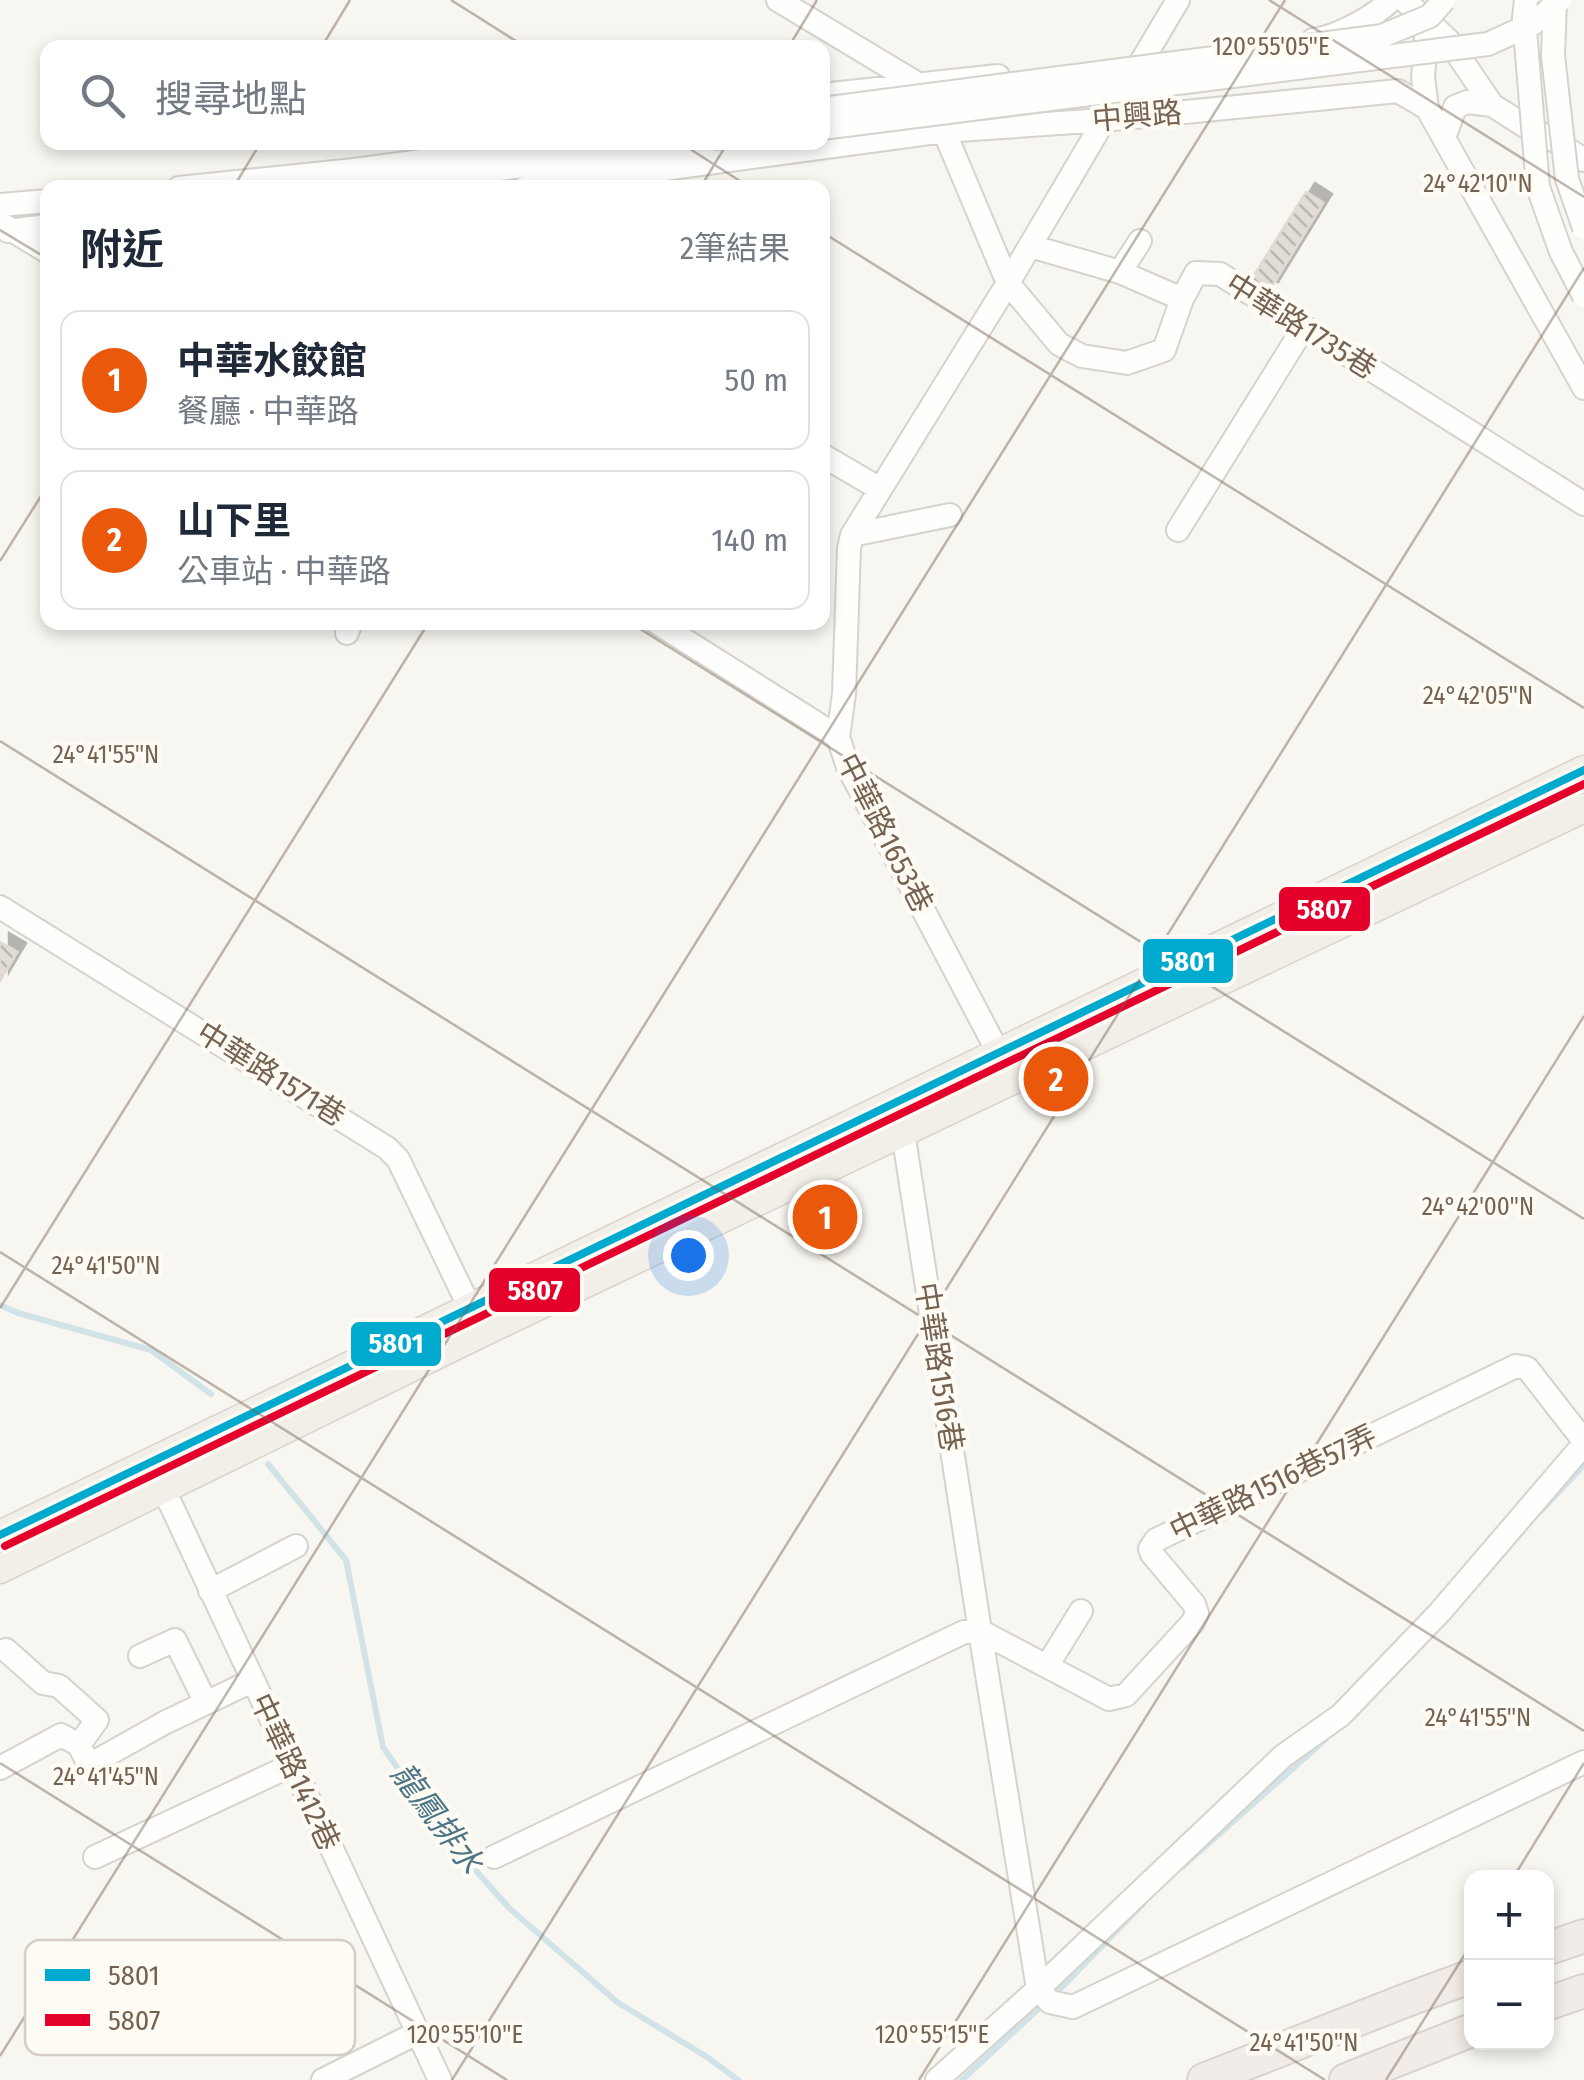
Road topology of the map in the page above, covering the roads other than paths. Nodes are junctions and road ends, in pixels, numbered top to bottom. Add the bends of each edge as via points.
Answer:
1 (778, 0) edge
2 (1178, 0) edge
3 (1391, 0) edge
4 (1404, 0) edge
5 (1444, 0) edge
6 (1526, 0) edge
7 (1558, 0) edge
8 (1427, 22) junction
9 (1324, 38) junction
10 (1141, 63) junction
11 (916, 84) junction
12 (830, 94) edge
13 (1492, 105) junction
14 (830, 108) edge
15 (1427, 108) junction
16 (1104, 120) junction
17 (830, 127) edge
18 (944, 132) junction
19 (1444, 138) junction
20 (830, 147) edge
21 (430, 150) edge
22 (518, 150) edge
23 (631, 150) edge
24 (809, 150) edge
25 (1584, 160) edge
26 (353, 179) edge
27 (585, 180) edge
28 (40, 202) edge
29 (0, 206) edge
30 (40, 227) edge
31 (1584, 228) edge
32 (4, 229) edge
33 (1140, 242) dead end
34 (1030, 246) junction
35 (40, 248) edge
36 (1120, 272) junction
37 (1008, 283) junction
38 (1584, 296) edge
39 (1182, 299) junction
40 (1304, 327) junction
41 (1584, 388) edge
42 (830, 460) edge
43 (880, 489) junction
44 (1584, 504) edge
45 (950, 515) dead end
46 (1178, 530) dead end
47 (852, 535) junction
48 (669, 630) edge
49 (838, 737) junction
50 (1584, 770) edge
51 (1584, 808) edge
52 (0, 907) edge
53 (998, 1052) junction
54 (1012, 1079) junction
55 (892, 1104) junction
56 (904, 1132) junction
57 (470, 1308) junction
58 (1584, 1442) edge
59 (151, 1462) junction
60 (162, 1490) junction
61 (0, 1535) edge
62 (296, 1546) dead end
63 (0, 1570) edge
64 (210, 1591) junction
65 (1081, 1612) dead end
66 (980, 1631) junction
67 (6, 1650) dead end
68 (140, 1656) dead end
69 (1047, 1666) junction
70 (252, 1682) junction
71 (206, 1703) junction
72 (80, 1745) junction
73 (1584, 1762) edge
74 (292, 1765) junction
75 (0, 1768) edge
76 (494, 1857) dead end
77 (96, 1858) dead end
78 (1584, 1936) edge
79 (1554, 1946) edge
80 (1464, 1979) edge
81 (1038, 1989) junction
82 (1584, 1991) edge
83 (1554, 2001) edge
84 (418, 2033) junction
85 (1464, 2033) edge
86 (324, 2080) edge
87 (440, 2080) edge
88 (937, 2080) edge
89 (1204, 2080) edge
90 (1346, 2080) edge

1 - 11 street
2 - 10 street, 中華路1653巷
3 - 9 street, 中興路
4 - 8 street
5 - 14 street, 中興路, bridge via 1430,16 1382,36
6 - 38 street, bridge via 1538,188
7 - 17 street, 中興路, bridge via 1534,23 1488,44
7 - 31 street, bridge via 1553,56 1567,179
8 - 9 street, 中興路
8 - 13 street via 1448,40
8 - 15 street
9 - 10 street, 中興路
10 - 11 street, 中興路
10 - 16 street, 中華路1653巷
11 - 12 street, 中興路
11 - 18 street
13 - 19 street via 1455,106
13 - 25 street
15 - 16 street, 中興路 via 1398,91
15 - 19 street
16 - 18 street, 中興路
16 - 34 street, 中華路1653巷
18 - 20 street, 中興路
18 - 37 street
19 - 41 street
21 - 26 street
22 - 26 street
23 - 26 street
24 - 27 street, 中興路
28 - 29 street
30 - 32 street
32 - 35 street
33 - 36 street
34 - 36 street
34 - 37 street, 中華路1653巷
36 - 39 street
37 - 39 street, 中華路1735巷 via 1059,344 1082,356 1127,363 1164,350
37 - 43 street, 中華路1653巷
39 - 40 street, 中華路1735巷 via 1196,272 1220,274
40 - 44 street, 中華路1735巷
40 - 46 street
42 - 43 street
43 - 47 street, 中華路1653巷
45 - 47 street
47 - 49 street, 中華路1653巷
48 - 49 street
49 - 53 street, 中華路1653巷
50 - 53 main road
51 - 54 main road
52 - 57 street, 中華路1571巷 via 387,1148
53 - 54 main road
53 - 55 main road
54 - 56 main road
55 - 56 street, 中華路1516巷
55 - 57 main road
56 - 60 main road
56 - 66 street, 中華路1516巷
57 - 59 main road
58 - 69 street, 中華路1516巷57弄 via 1526,1368 1516,1366 1156,1540 1152,1554 1197,1613 1126,1695 1109,1699
58 - 81 street via 1440,1612 1341,1715 1283,1756
59 - 60 street, 中華路1412巷
59 - 61 main road
60 - 63 main road
60 - 64 street, 中華路1412巷
62 - 64 street
64 - 70 street, 中華路1412巷
65 - 69 street
66 - 69 street, 中華路1516巷57弄
66 - 76 street via 964,1632
66 - 81 street, 中華路1516巷
67 - 72 street via 97,1720
68 - 71 street via 175,1640
70 - 71 street
70 - 74 street, 中華路1412巷
71 - 72 street via 89,1765
72 - 75 street via 60,1735
73 - 81 street via 1073,2007 1050,2002
74 - 77 street
74 - 84 street, 中華路1412巷
78 - 79 highway
80 - 89 highway
81 - 88 street
82 - 83 highway
84 - 86 street
84 - 87 street, 中華路1412巷
85 - 90 highway

